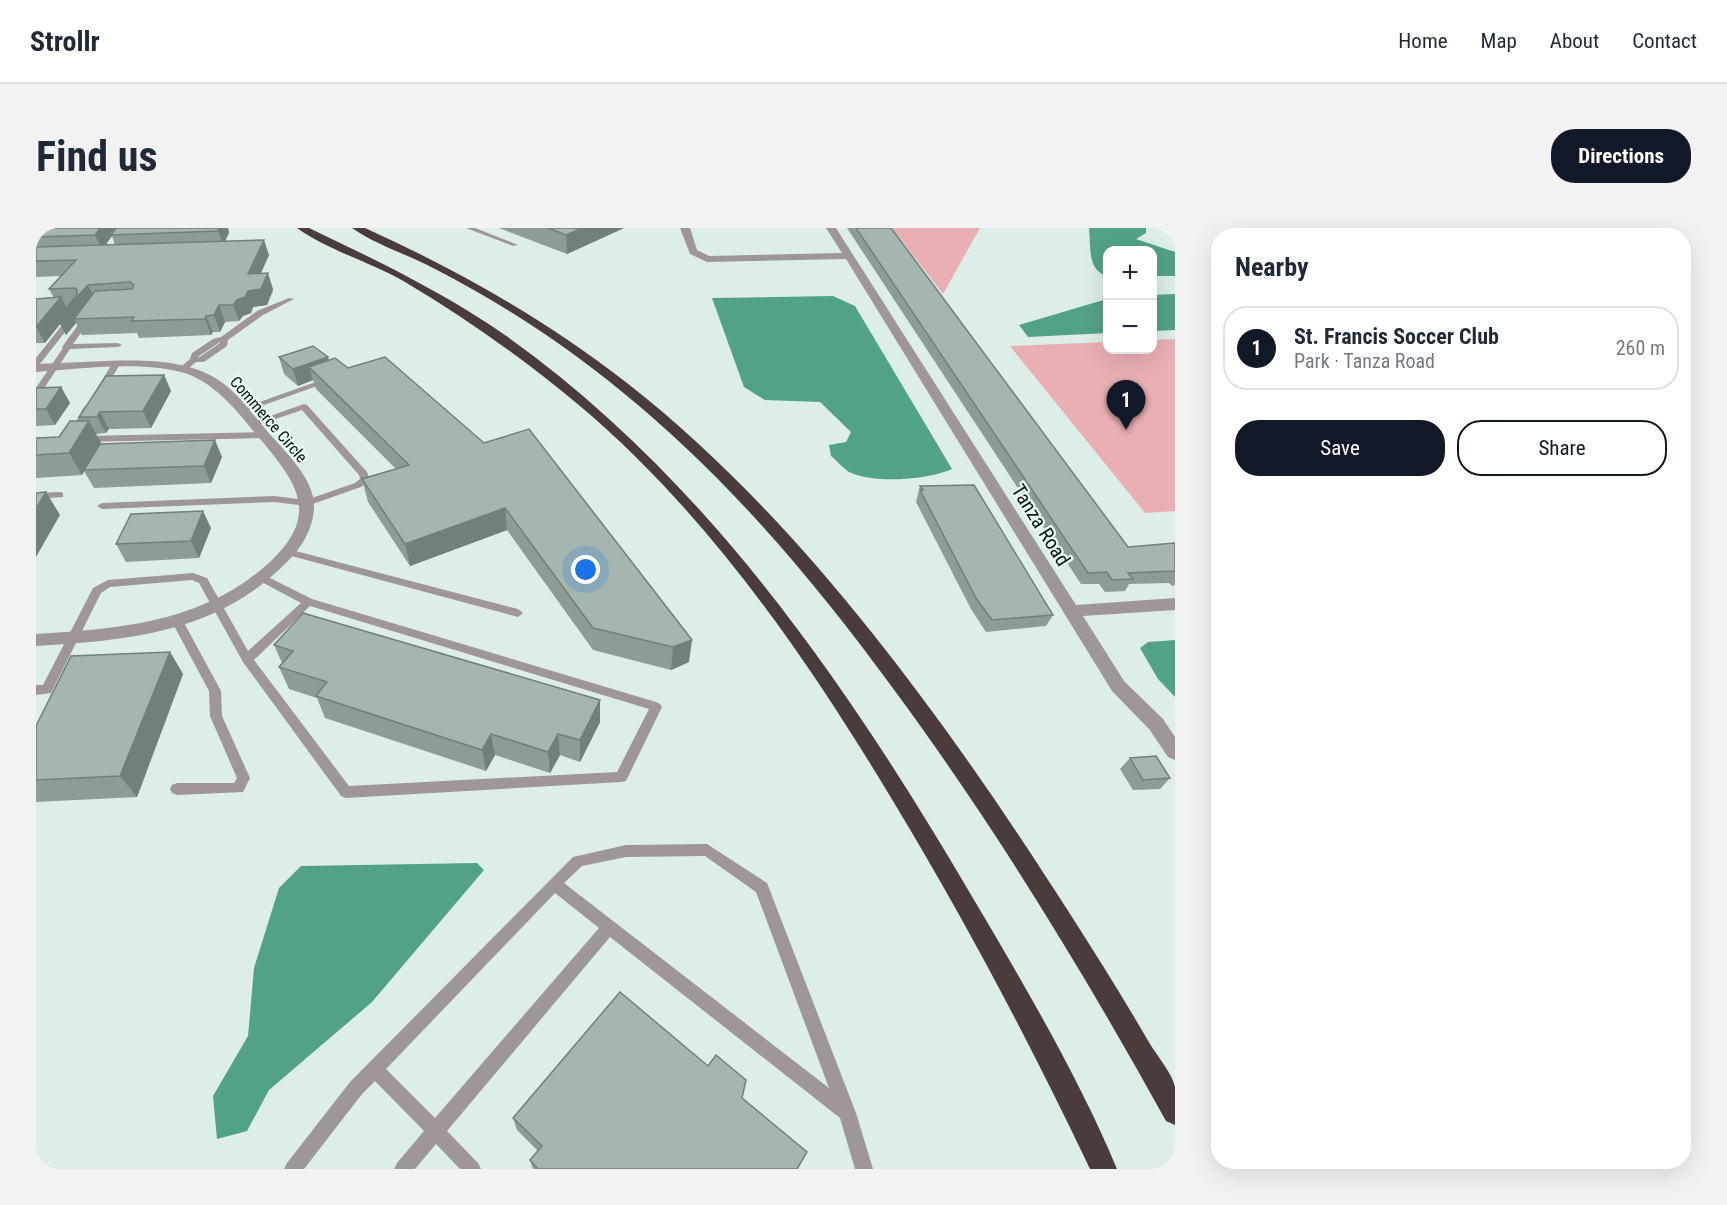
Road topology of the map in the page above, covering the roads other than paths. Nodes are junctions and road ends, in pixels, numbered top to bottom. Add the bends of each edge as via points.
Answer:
1 (302, 228) edge
2 (357, 228) edge
3 (469, 228) edge
4 (685, 228) edge
5 (831, 228) edge
6 (515, 245) dead end
7 (848, 256) junction
8 (291, 299) dead end
9 (69, 309) edge
10 (93, 312) edge
11 (118, 345) dead end
12 (66, 347) junction
13 (36, 363) edge
14 (115, 366) junction
15 (36, 368) edge
16 (53, 368) junction
17 (182, 369) junction
18 (340, 376) edge
19 (36, 394) edge
20 (241, 410) junction
21 (252, 424) junction
22 (262, 435) junction
23 (60, 495) dead end
24 (36, 496) edge
25 (102, 506) dead end
26 (307, 508) junction
27 (288, 552) junction
28 (262, 578) junction
29 (308, 603) junction
30 (1175, 604) edge
31 (217, 606) junction
32 (1070, 611) junction
33 (518, 613) dead end
34 (178, 622) junction
35 (73, 638) junction
36 (36, 640) edge
37 (247, 659) junction
38 (36, 690) edge
39 (1175, 752) edge
40 (177, 789) dead end
41 (554, 884) junction
42 (609, 927) junction
43 (375, 1069) junction
44 (1175, 1112) edge
45 (847, 1113) junction
46 (434, 1130) junction
47 (293, 1169) edge
48 (403, 1169) edge
49 (472, 1169) edge
50 (864, 1169) edge
51 (1104, 1169) edge

1 - 51 highway via 412,279 504,337 550,372 675,488 739,562 815,663 895,784 1055,1069
2 - 44 highway via 499,299 590,360 659,416 793,549 956,760 1040,886
3 - 6 lane
4 - 7 street via 693,252 707,259
5 - 7 street, Tanza Road
7 - 32 street, Tanza Road
8 - 17 lane via 260,313 224,339 224,344
9 - 13 lane via 80,308
10 - 12 lane
11 - 12 lane
12 - 16 lane
14 - 16 street, Commerce Circle
14 - 17 street, Commerce Circle
14 - 22 lane via 76,426 74,433 83,439
15 - 16 street, Commerce Circle
16 - 19 lane
17 - 20 street, Commerce Circle via 217,383
18 - 20 lane
20 - 21 street, Commerce Circle
21 - 22 street, Commerce Circle
21 - 26 lane via 304,407 364,474 365,480 358,485
22 - 26 street, Commerce Circle via 299,479
23 - 24 lane
25 - 26 lane via 274,499
26 - 27 street via 301,531
27 - 28 street
27 - 33 lane
28 - 29 lane
28 - 31 street
29 - 37 lane
29 - 37 lane via 656,707 621,777 346,792
30 - 32 street
31 - 34 street
31 - 35 lane via 203,581 193,576 108,584 97,591
31 - 37 lane
32 - 39 street, Tanza Road via 1118,686 1156,724
34 - 35 street via 130,634
34 - 40 lane via 215,691 216,717 244,778 238,788
35 - 36 street
35 - 38 lane via 47,690
41 - 42 lane
41 - 43 lane
41 - 45 lane via 578,861 626,851 707,850 762,888
42 - 45 lane
42 - 46 lane
43 - 46 lane
43 - 47 lane
45 - 50 lane
46 - 48 lane
46 - 49 lane

